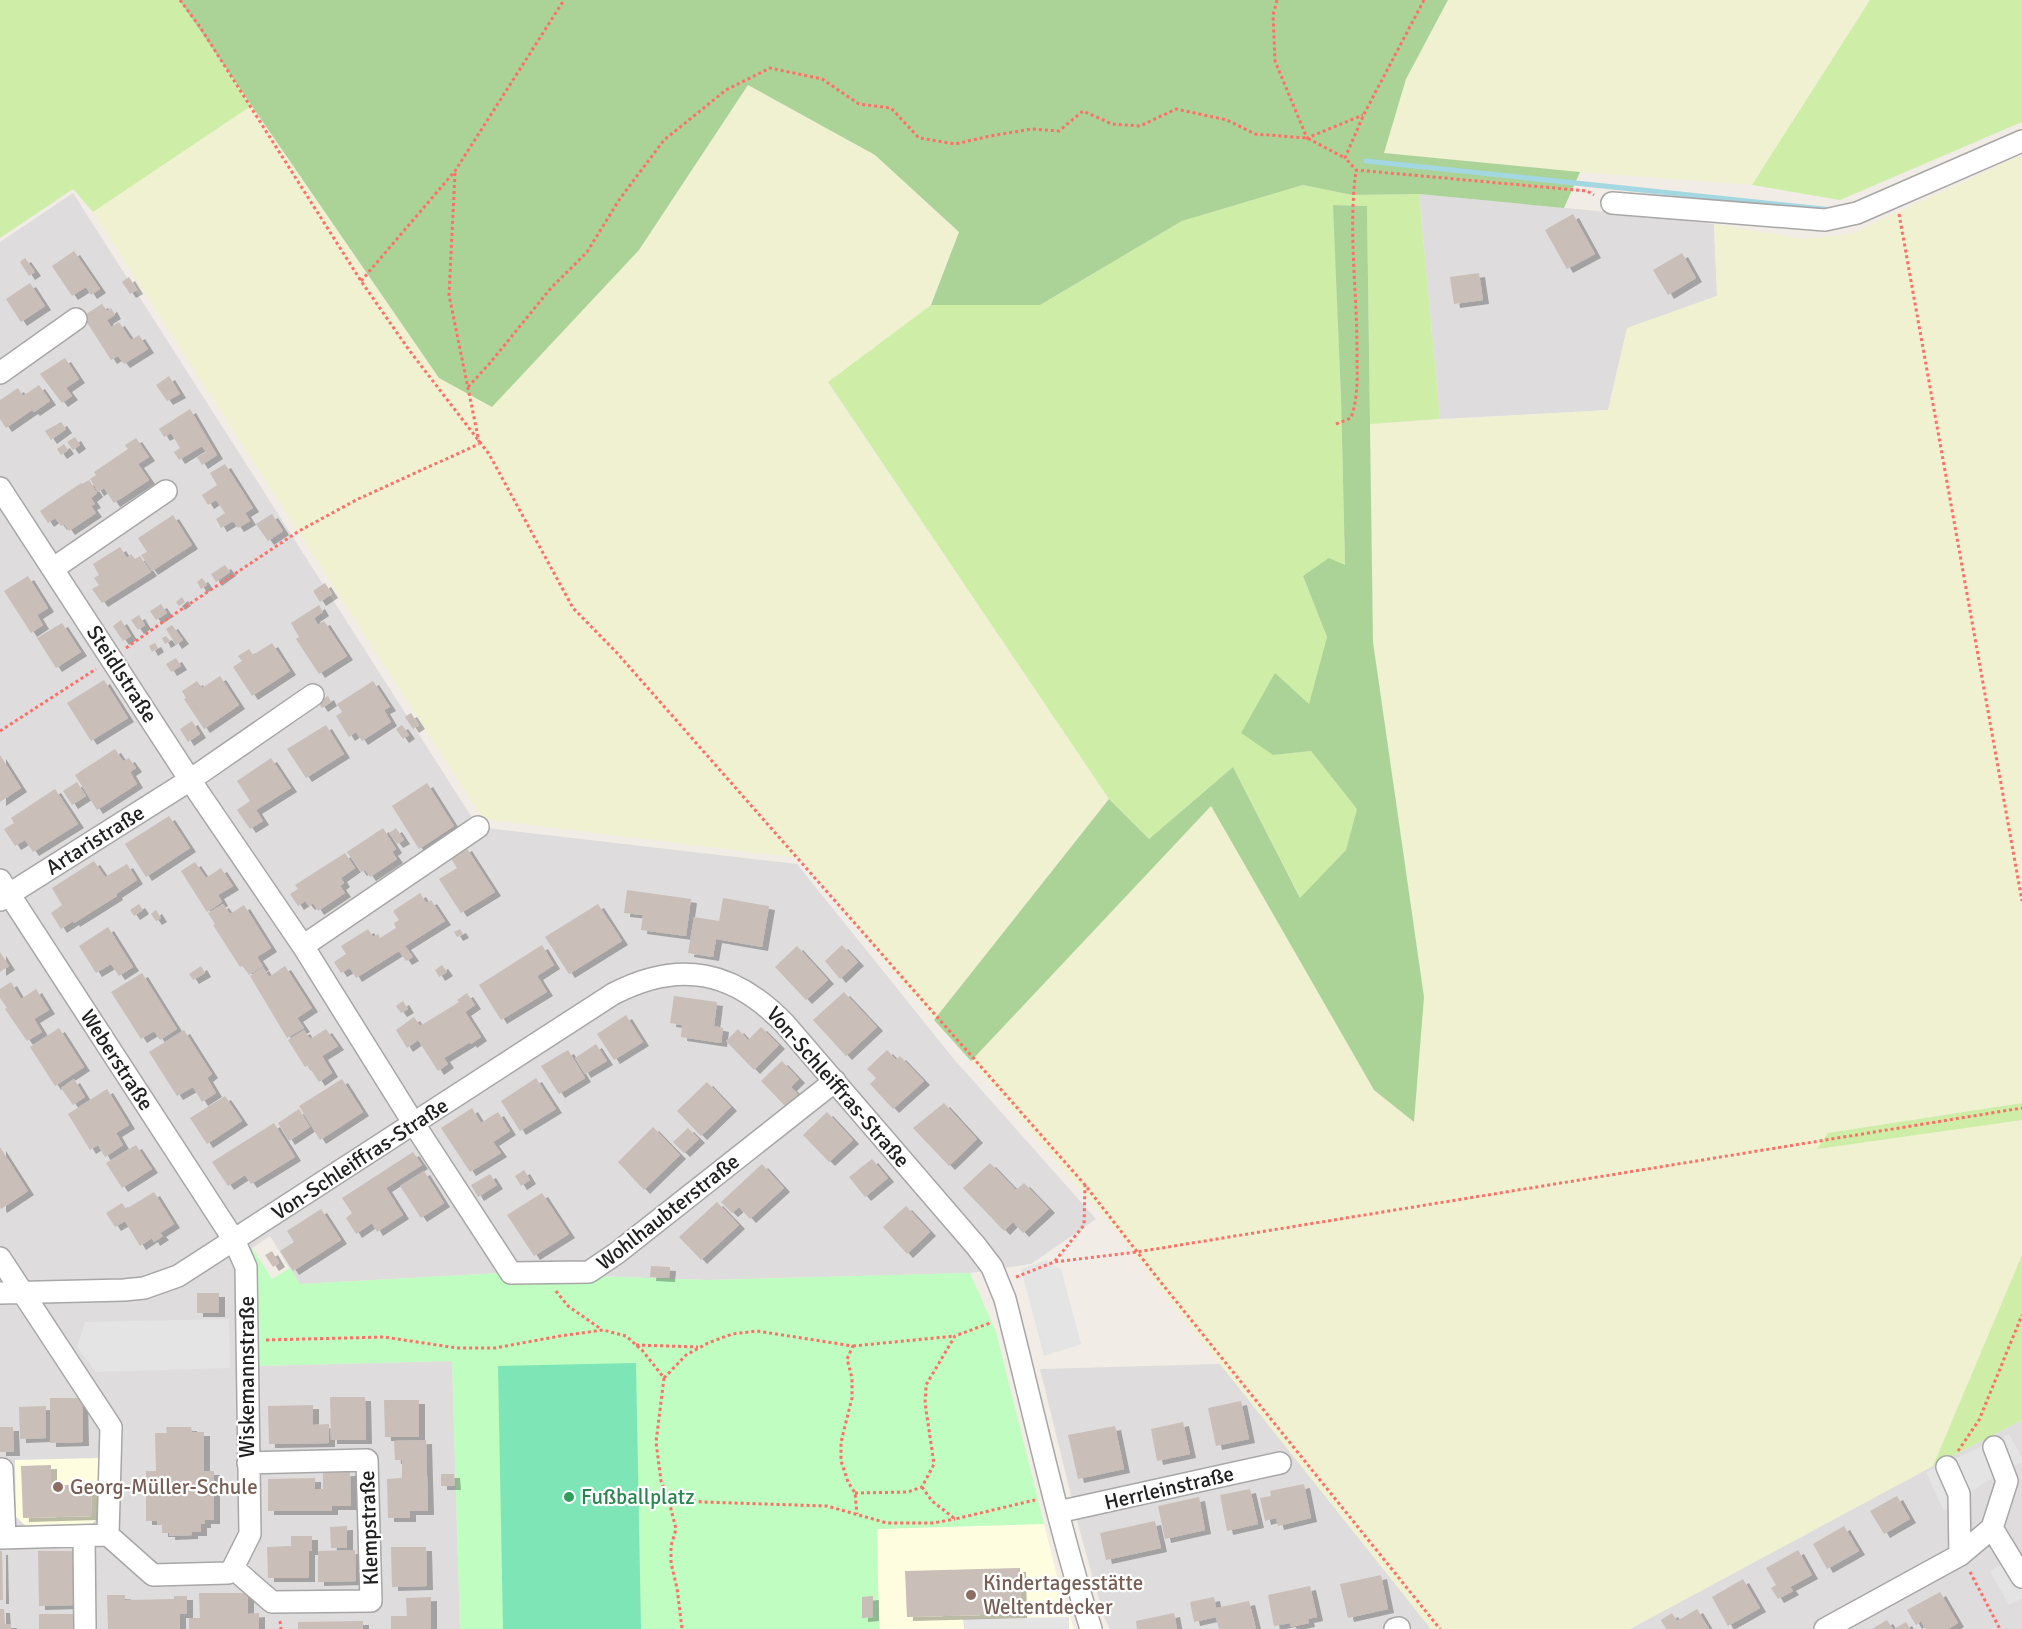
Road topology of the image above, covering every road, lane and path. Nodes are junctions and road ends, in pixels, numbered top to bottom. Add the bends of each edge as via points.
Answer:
1 (180, 0) edge
2 (564, 0) edge
3 (1277, 0) edge
4 (1424, 0) edge
5 (1364, 114) junction
6 (1307, 138) junction
7 (2022, 141) edge
8 (1345, 158) junction
9 (1356, 170) junction
10 (455, 171) junction
11 (1896, 198) junction
12 (1612, 203) joint
13 (361, 281) junction
14 (76, 319) dead end
15 (0, 373) edge
16 (468, 387) junction
17 (1336, 424) dead end
18 (479, 444) junction
19 (0, 488) edge
20 (166, 491) dead end
21 (54, 568) junction
22 (112, 658) junction
23 (313, 695) dead end
24 (0, 731) edge
25 (190, 780) junction
26 (478, 827) dead end
27 (3, 891) edge
28 (2022, 901) edge
29 (303, 946) junction
30 (835, 1082) junction
31 (2022, 1108) edge
32 (414, 1124) junction
33 (1085, 1185) junction
34 (234, 1240) junction
35 (1137, 1252) junction
36 (0, 1258) edge
37 (1054, 1262) junction
38 (999, 1283) junction
39 (22, 1292) junction
40 (0, 1293) edge
41 (568, 1306) dead end
42 (2022, 1315) edge
43 (1009, 1316) junction
44 (603, 1330) junction
45 (955, 1336) junction
46 (248, 1340) junction
47 (636, 1345) junction
48 (853, 1346) junction
49 (700, 1347) junction
50 (664, 1378) junction
51 (1994, 1447) dead end
52 (248, 1462) junction
53 (1280, 1463) dead end
54 (1947, 1467) joint
55 (2, 1469) dead end
56 (922, 1487) junction
57 (855, 1493) junction
58 (668, 1497) junction
59 (1056, 1504) junction
60 (857, 1514) junction
61 (955, 1519) junction
62 (1992, 1528) junction
63 (108, 1535) junction
64 (84, 1536) junction
65 (3, 1538) edge
66 (1960, 1555) junction
67 (233, 1568) junction
68 (2022, 1577) edge
69 (85, 1629) edge
70 (682, 1629) edge
71 (1091, 1629) edge
72 (1440, 1629) edge
73 (1825, 1629) edge
74 (2000, 1629) edge

1 - 13 path
2 - 10 path
3 - 6 path via 1275,61
4 - 5 path
5 - 6 path
5 - 8 path
6 - 8 path
6 - 16 path via 1255,134 1227,120 1176,108 1140,126 1112,124 1083,111 1059,131 1032,129 955,144 919,138 891,108 860,104 822,79 770,68 726,90 663,140 587,252 551,288
7 - 11 street
8 - 9 path
9 - 12 path via 1587,191
9 - 17 path via 1352,202 1357,400 1351,418
10 - 13 path
10 - 16 path via 449,295
11 - 12 street via 1825,220
11 - 28 path
13 - 18 path
14 - 15 street
16 - 18 path
18 - 22 path via 358,499 299,531
18 - 33 path via 489,454 573,608 617,653
19 - 21 street, Steidlstraße
20 - 21 street
21 - 22 street, Steidlstraße
22 - 24 path
22 - 25 street, Steidlstraße
23 - 25 street
25 - 27 street, Artaristraße
25 - 29 street, Steidlstraße
26 - 29 street
27 - 34 street, Weberstraße
29 - 32 street, Steidlstraße
30 - 32 street, Von-Schleiffras-Straße via 768,1005 718,979 678,974 655,977 613,994
30 - 32 street, Wohlhaubterstraße via 589,1272 511,1273
30 - 38 street, Von-Schleiffras-Straße via 980,1251
31 - 35 path
32 - 34 street, Von-Schleiffras-Straße
33 - 35 path
33 - 37 path via 1084,1225
34 - 39 street, Von-Schleiffras-Straße via 178,1276 144,1288
34 - 46 street, Wiskemannstraße via 246,1267
35 - 37 path
35 - 72 path
36 - 39 street
37 - 38 path
38 - 43 street, Von-Schleiffras-Straße
39 - 40 street, Von-Schleiffras-Straße
39 - 63 street via 111,1427
41 - 44 path
42 - 54 path via 1979,1420
43 - 45 path
43 - 59 street, Von-Schleiffras-Straße
44 - 46 path via 495,1348 458,1348 384,1337
44 - 47 path via 626,1336
45 - 48 path
45 - 56 path via 926,1385 934,1464
46 - 52 street, Wiskemannstraße
47 - 49 path
47 - 50 path
48 - 49 path via 757,1331 732,1334
48 - 57 path via 847,1359 852,1398 841,1442 841,1461
49 - 50 path via 686,1355
50 - 58 path via 656,1442 661,1481
51 - 62 street via 2007,1481
52 - 67 street, Wiskemannstraße via 250,1534
52 - 67 street, Klempstraße via 367,1460 371,1601 272,1602
53 - 59 street, Herrleinstraße
54 - 66 street via 1959,1494
55 - 65 street
56 - 57 path via 908,1492
56 - 61 path via 932,1501
57 - 60 path
58 - 60 path via 702,1502 827,1506
58 - 70 path via 676,1528 671,1563
59 - 61 path
59 - 71 street, Von-Schleiffras-Straße
60 - 61 path via 887,1523
62 - 66 street
62 - 68 street
63 - 64 street
63 - 67 street via 153,1575 228,1573
64 - 65 street
64 - 69 street
66 - 73 street
66 - 74 path

